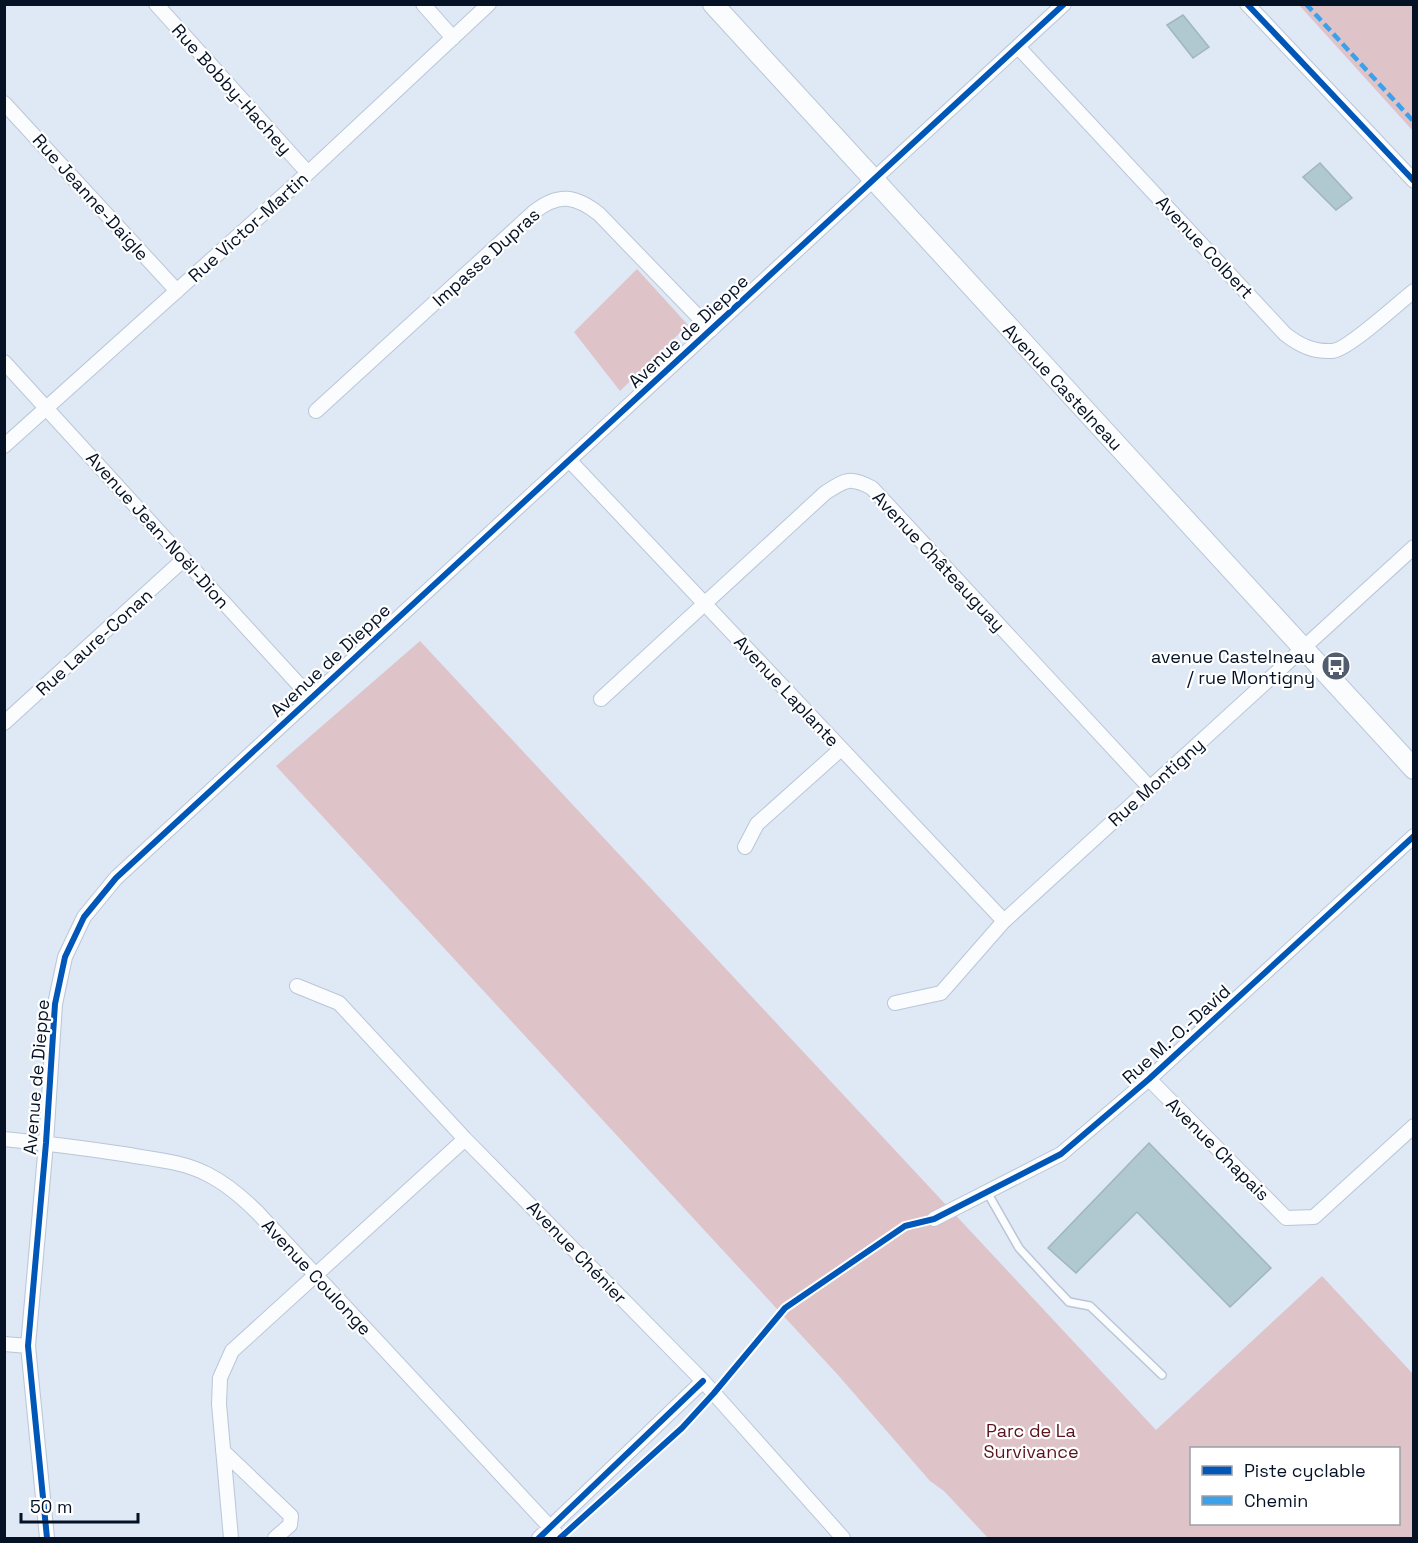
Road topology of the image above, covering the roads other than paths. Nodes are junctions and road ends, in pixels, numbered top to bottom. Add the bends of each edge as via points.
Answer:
1 (156, 4) edge
2 (423, 4) edge
3 (489, 4) edge
4 (713, 4) edge
5 (1064, 4) edge
6 (1247, 4) edge
7 (453, 38) junction
8 (1019, 48) junction
9 (4, 103) edge
10 (308, 173) junction
11 (873, 181) junction
12 (1413, 181) edge
13 (177, 291) junction
14 (1413, 291) edge
15 (711, 330) junction
16 (4, 362) edge
17 (47, 407) junction
18 (316, 411) dead end
19 (4, 446) edge
20 (570, 460) junction
21 (1413, 547) edge
22 (183, 560) junction
23 (704, 603) junction
24 (1303, 648) junction
25 (311, 698) junction
26 (601, 699) dead end
27 (4, 723) edge
28 (841, 749) junction
29 (1413, 769) edge
30 (1150, 788) junction
31 (1413, 836) edge
32 (746, 847) dead end
33 (1004, 921) junction
34 (297, 986) dead end
35 (895, 1003) dead end
36 (1149, 1079) junction
37 (1413, 1126) edge
38 (4, 1139) edge
39 (465, 1139) junction
40 (46, 1143) junction
41 (987, 1192) junction
42 (934, 1219) dead end
43 (315, 1274) junction
44 (4, 1344) edge
45 (28, 1346) junction
46 (1162, 1375) dead end
47 (703, 1381) junction
48 (223, 1451) junction
49 (551, 1527) junction
50 (47, 1539) edge
51 (231, 1539) edge
52 (274, 1539) edge
53 (539, 1539) edge
54 (560, 1539) edge
55 (843, 1539) edge

1 - 10 street, Rue Bobby-Hachey
2 - 7 street
3 - 7 street, Rue Victor-Martin
4 - 11 street, Avenue Castelneau
5 - 8 street, Avenue de Dieppe
6 - 12 street
7 - 10 street, Rue Victor-Martin
8 - 11 street, Avenue de Dieppe
8 - 14 street, Avenue Colbert via 1285,334 1301,346 1334,352
9 - 13 street, Rue Jeanne-Daigle
10 - 13 street, Rue Victor-Martin
11 - 15 street, Avenue de Dieppe
11 - 24 street, Avenue Castelneau
13 - 17 street, Rue Victor-Martin
15 - 18 street, Impasse Dupras via 599,214 581,201 566,198 545,203 534,212
15 - 20 street, Avenue de Dieppe
16 - 17 street, Avenue Jean-Noël-Dion
17 - 19 street, Rue Victor-Martin
17 - 22 street, Avenue Jean-Noël-Dion
20 - 23 street, Avenue Laplante
20 - 25 street, Avenue de Dieppe
21 - 24 street, Rue Montigny
22 - 25 street, Avenue Jean-Noël-Dion
22 - 27 street, Rue Laure-Conan
23 - 26 street, Avenue Châteauguay
23 - 28 street, Avenue Laplante
23 - 30 street, Avenue Châteauguay via 825,493 843,483 858,481 872,488
24 - 29 street, Avenue Castelneau
24 - 30 street, Rue Montigny
25 - 40 street, Avenue de Dieppe via 116,878 84,917 65,957 54,1004
28 - 32 street via 757,824
28 - 33 street, Avenue Laplante
30 - 33 street, Rue Montigny
31 - 36 street, Rue M.-O.-David
33 - 35 street, Rue Montigny via 941,993
34 - 39 street, Avenue Chénier via 339,1003
36 - 37 street, Avenue Chapais via 1286,1218 1314,1216
36 - 41 street, Rue M.-O.-David via 1061,1154
38 - 40 street, Avenue Coulonge
39 - 43 street
39 - 47 street, Avenue Chénier
40 - 43 street, Avenue Coulonge via 157,1160 207,1174 241,1196
40 - 45 street, Avenue de Dieppe
41 - 42 street, Rue M.-O.-David
41 - 46 lane via 1019,1248 1069,1302 1090,1306
43 - 48 street via 232,1351 220,1378
43 - 49 street, Avenue Coulonge
44 - 45 street
45 - 50 street, Avenue de Dieppe
47 - 49 street
47 - 55 street, Avenue Chénier
48 - 51 street
48 - 52 street via 291,1516 290,1525
49 - 53 street
49 - 54 street, Avenue Coulonge

